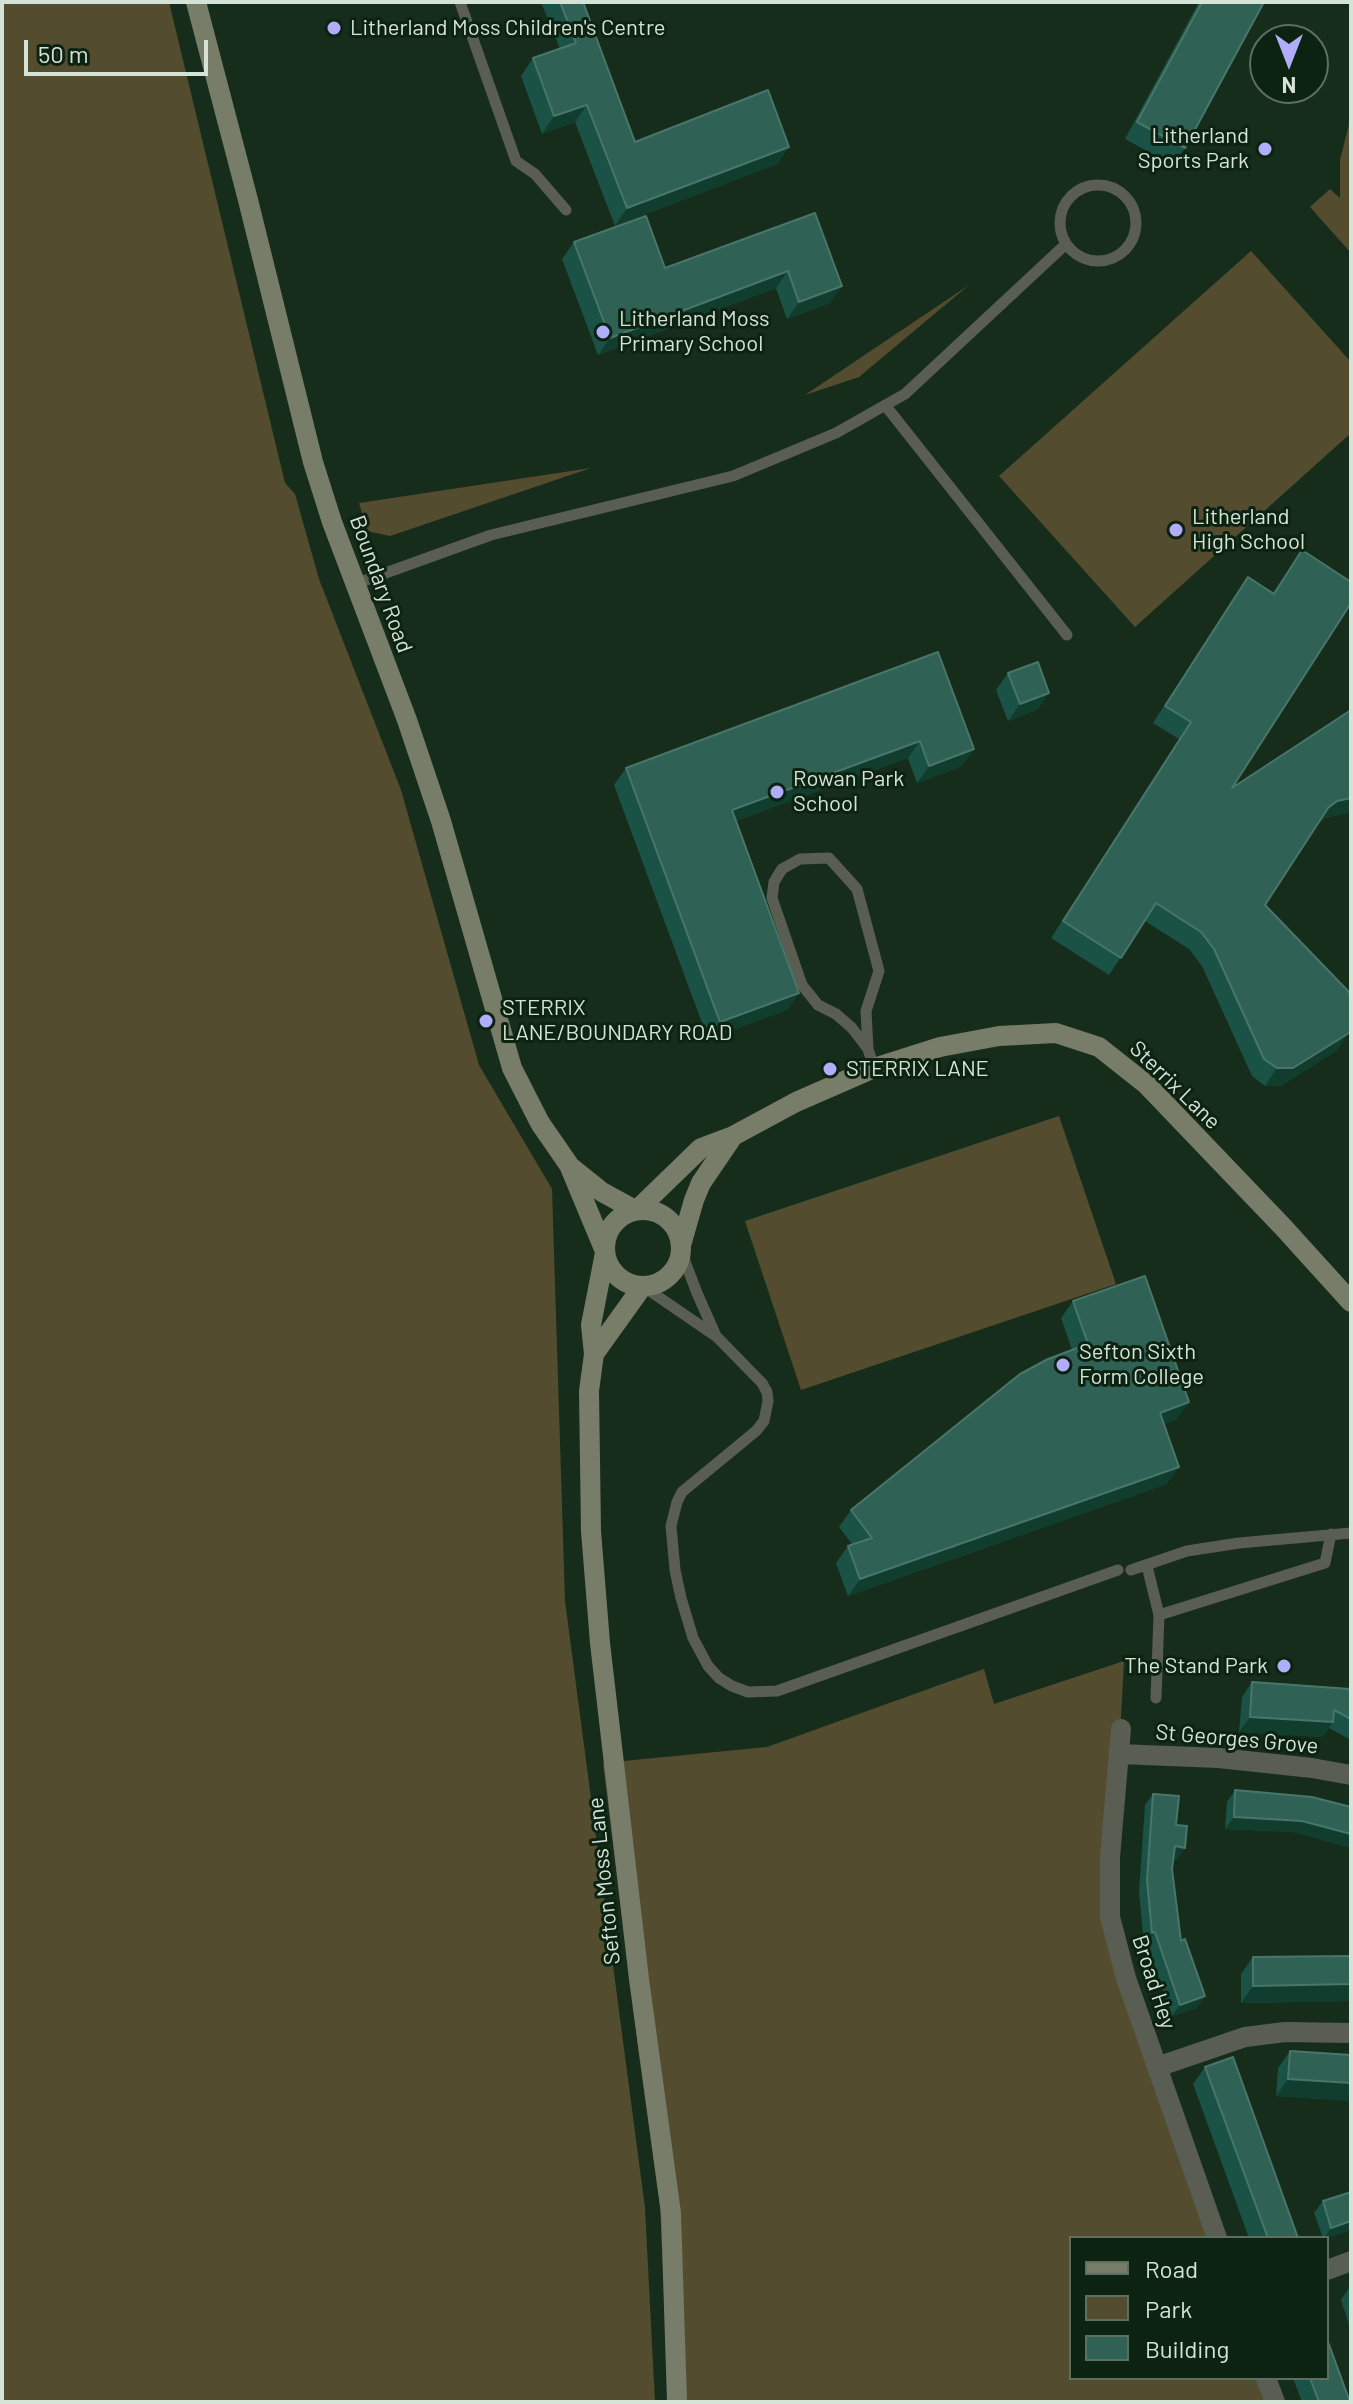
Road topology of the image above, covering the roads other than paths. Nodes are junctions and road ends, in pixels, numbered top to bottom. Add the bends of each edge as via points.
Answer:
1 (196, 2) edge
2 (460, 2) edge
3 (566, 210) dead end
4 (1066, 244) junction
5 (885, 405) junction
6 (355, 584) junction
7 (1067, 635) dead end
8 (871, 1058) junction
9 (733, 1136) junction
10 (569, 1165) junction
11 (636, 1210) junction
12 (681, 1248) junction
13 (604, 1251) junction
14 (643, 1287) junction
15 (1351, 1302) edge
16 (717, 1337) junction
17 (594, 1354) junction
18 (1351, 1533) edge
19 (1331, 1534) junction
20 (1147, 1566) junction
21 (1118, 1570) dead end
22 (1131, 1570) dead end
23 (1159, 1615) junction
24 (1156, 1698) dead end
25 (1121, 1729) dead end
26 (1119, 1754) junction
27 (1351, 1775) edge
28 (1351, 2033) edge
29 (1157, 2067) junction
30 (1216, 2236) edge
31 (1351, 2261) edge
32 (1329, 2269) edge
33 (1267, 2380) edge
34 (677, 2402) edge
35 (1275, 2402) edge

1 - 6 street, Boundary Road via 313,462
2 - 3 lane via 516,161 535,174
4 - 4 lane via 1059,221 1068,199 1078,191 1089,186 1113,188 1131,205 1131,242 1111,259 1086,260
4 - 5 lane via 905,394
5 - 6 lane via 836,433 733,476 491,535
5 - 7 lane
6 - 10 street, Boundary Road via 441,821 512,1068
8 - 8 lane via 844,1021 818,1005 802,985 772,898 782,869 800,859 829,858 857,889 879,971 866,1011
8 - 9 street, Sterrix Lane
8 - 15 street, Sterrix Lane via 999,1036 1056,1033 1099,1047 1147,1085
9 - 11 street, Sterrix Lane via 701,1148
9 - 12 street, Sterrix Lane via 701,1183
10 - 11 street, Boundary Road via 602,1192
10 - 13 street, Boundary Road
11 - 12 street via 650,1210 672,1222
11 - 13 street via 616,1220
12 - 14 street via 679,1262 665,1280
12 - 16 lane
13 - 14 street via 622,1280
13 - 17 street, Sefton Moss Lane via 591,1325
14 - 16 lane
14 - 17 street, Sefton Moss Lane
16 - 21 lane via 762,1383 767,1411 756,1431 682,1492 671,1526 675,1570 693,1638 708,1666 732,1686 748,1692 777,1691
17 - 34 street, Sefton Moss Lane via 591,1531 639,1979 671,2213
18 - 19 lane
19 - 20 lane via 1187,1551
19 - 23 lane via 1325,1563
20 - 22 lane
20 - 23 lane
23 - 24 lane
25 - 26 street, Broad Hey
26 - 27 street, St Georges Grove via 1219,1758
26 - 29 street, Broad Hey via 1110,1917
28 - 29 street via 1245,2037
29 - 30 street, Broad Hey
31 - 32 street
33 - 35 street

